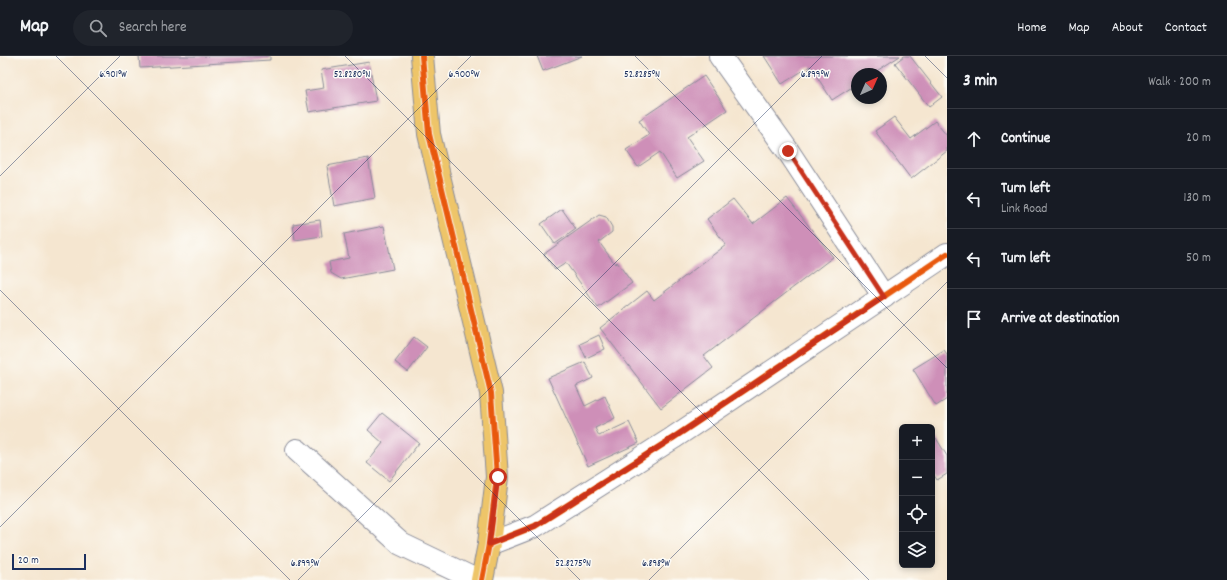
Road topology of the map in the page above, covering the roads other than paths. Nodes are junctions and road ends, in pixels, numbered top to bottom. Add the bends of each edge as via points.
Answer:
1 (422, 56) edge
2 (720, 56) edge
3 (947, 254) edge
4 (884, 297) junction
5 (298, 450) dead end
6 (489, 544) junction
7 (476, 580) edge
8 (482, 580) edge

1 - 6 main road via 429,134 491,393 498,477
2 - 4 street via 788,151
3 - 4 street
4 - 6 street via 673,438 535,526
5 - 7 street via 401,544
6 - 8 main road

